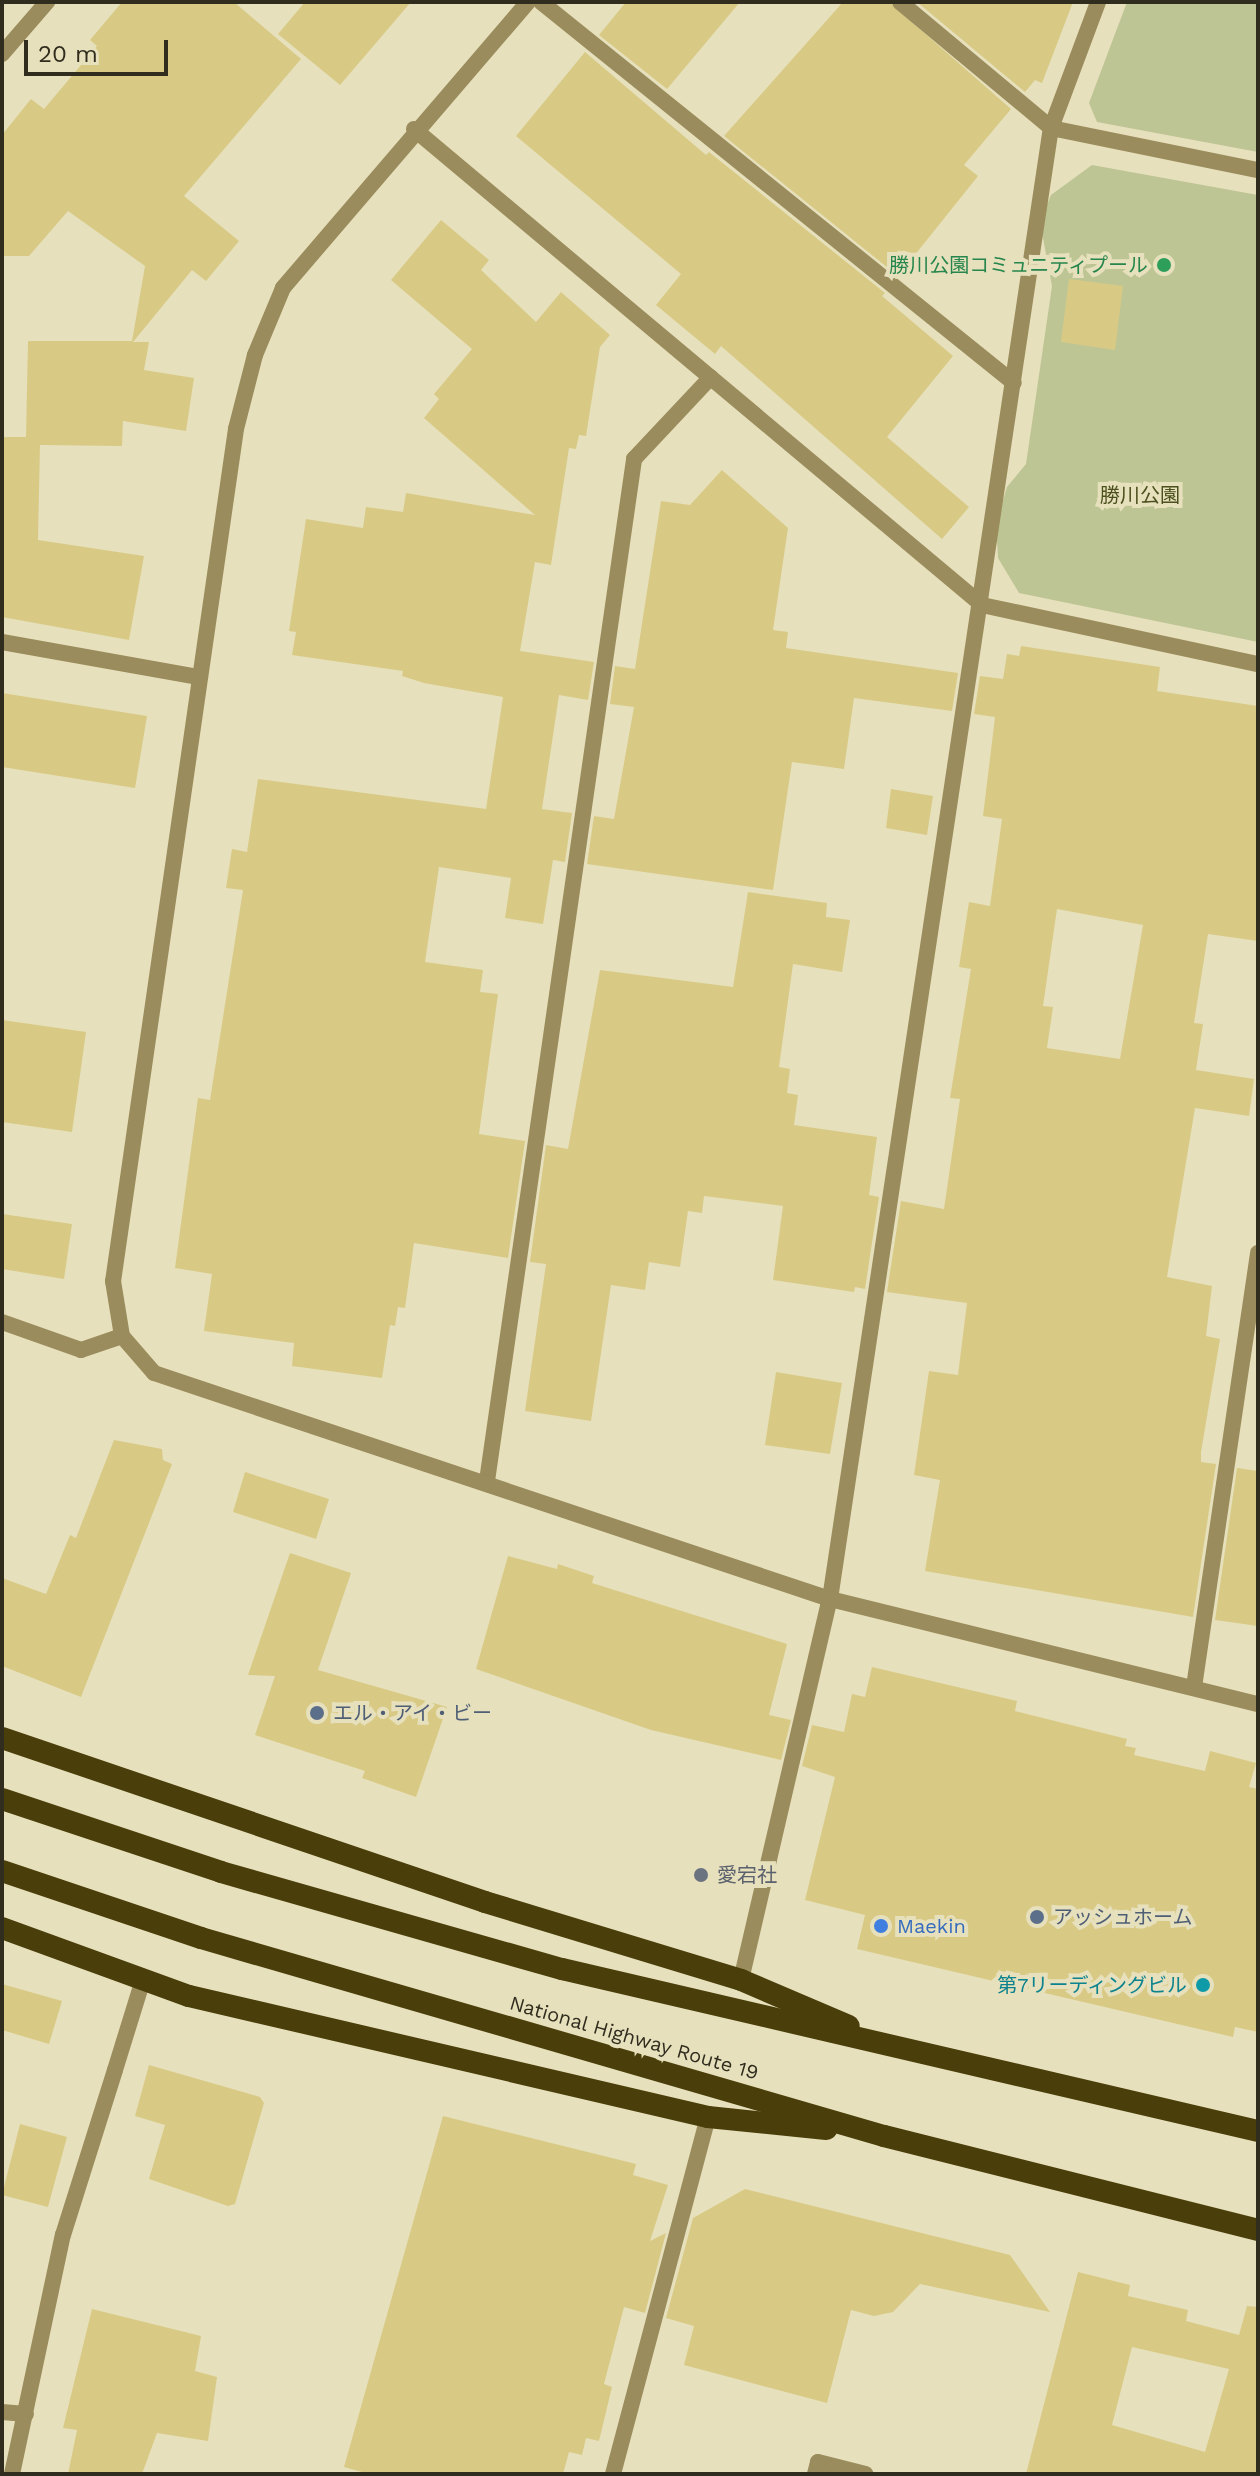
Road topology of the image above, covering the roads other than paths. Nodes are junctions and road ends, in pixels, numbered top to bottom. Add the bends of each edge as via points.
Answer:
1 (47, 2) edge
2 (528, 2) edge
3 (541, 2) edge
4 (900, 2) edge
5 (1098, 2) edge
6 (2, 54) edge
7 (1051, 128) junction
8 (414, 129) junction
9 (1258, 170) edge
10 (711, 377) junction
11 (1014, 383) junction
12 (982, 605) junction
13 (2, 642) edge
14 (1258, 664) edge
15 (199, 677) junction
16 (1258, 1253) edge
17 (2, 1322) edge
18 (122, 1336) junction
19 (487, 1481) junction
20 (830, 1599) junction
21 (1194, 1687) junction
22 (1258, 1704) edge
23 (2, 1738) edge
24 (2, 1799) edge
25 (2, 1871) edge
26 (2, 1928) edge
27 (741, 1980) junction
28 (142, 1983) junction
29 (904, 2049) junction
30 (708, 2117) junction
31 (1258, 2131) edge
32 (884, 2136) junction
33 (1258, 2230) edge
34 (2, 2412) edge
35 (26, 2414) junction
36 (12, 2474) edge
37 (613, 2474) edge
38 (815, 2474) edge
39 (865, 2474) edge

1 - 6 street
2 - 8 street
3 - 11 street
4 - 7 street
5 - 7 street
7 - 9 street
7 - 11 street
8 - 10 street
8 - 15 street via 283,288 255,355 236,429
10 - 12 street
10 - 19 street via 634,459
11 - 12 street
12 - 14 street
12 - 20 street
13 - 15 street
15 - 18 street via 113,1281
16 - 21 street
17 - 18 street via 81,1350
18 - 19 street via 154,1373
19 - 20 street
20 - 21 street
20 - 27 street
21 - 22 street
23 - 27 highway via 439,1887
24 - 29 highway via 394,1925
25 - 32 highway, National Highway Route 19 via 201,1938
26 - 28 highway
27 - 29 highway
28 - 30 highway
28 - 35 street via 63,2235
29 - 31 highway
30 - 32 highway
30 - 37 street
32 - 33 highway, National Highway Route 19
34 - 35 street
35 - 36 street
38 - 39 street via 818,2462

